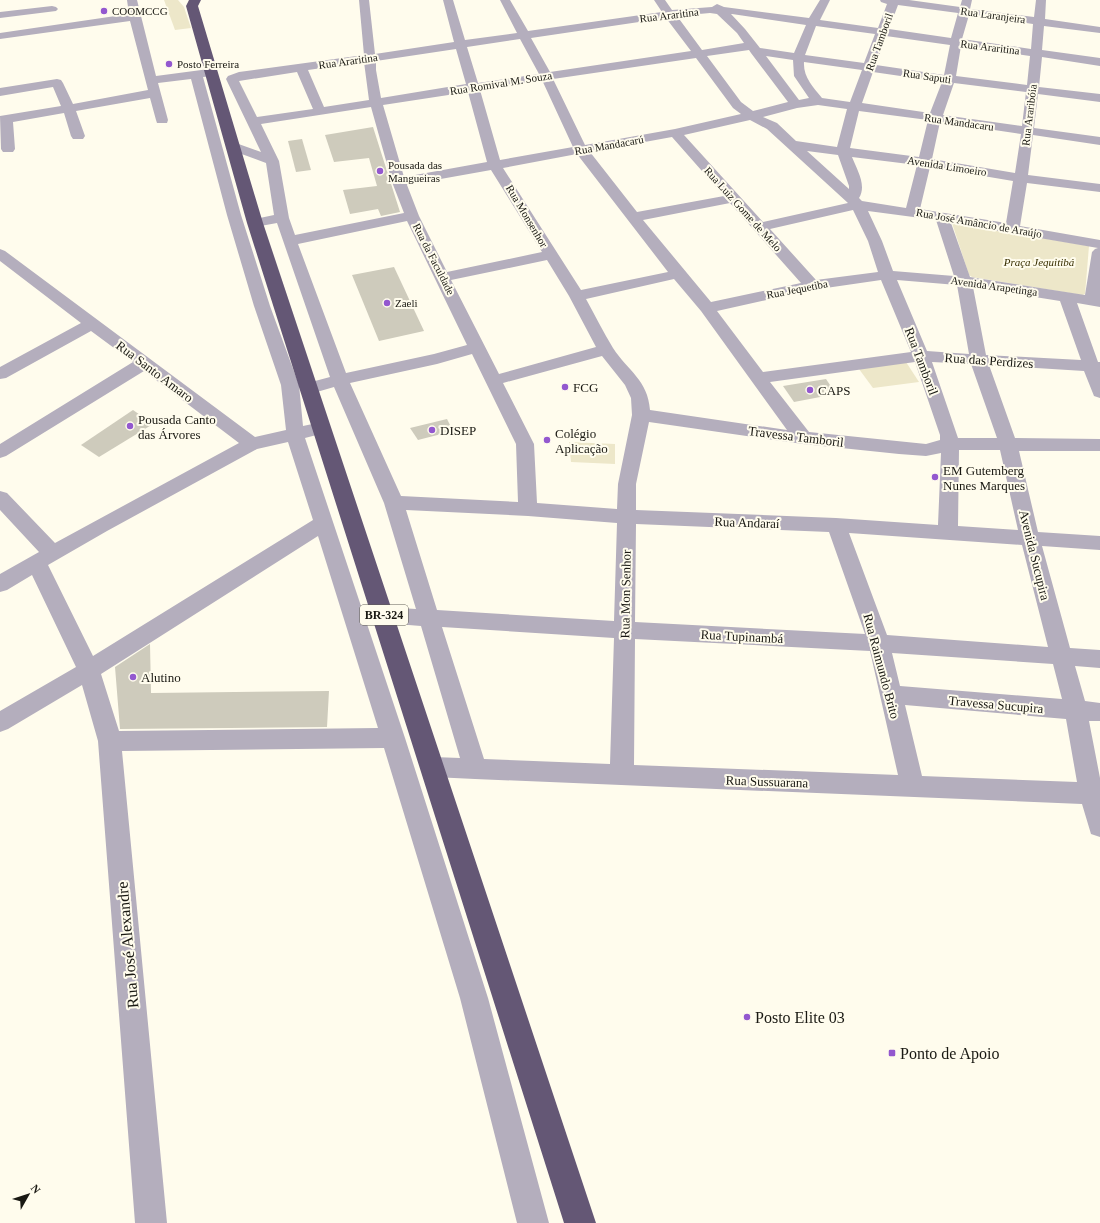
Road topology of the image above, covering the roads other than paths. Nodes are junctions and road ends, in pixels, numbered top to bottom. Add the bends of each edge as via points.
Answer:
1 (132, 0) edge
2 (364, 0) edge
3 (448, 0) edge
4 (506, 0) edge
5 (659, 0) edge
6 (708, 0) edge
7 (825, 0) edge
8 (891, 0) edge
9 (1041, 0) edge
10 (190, 2) edge
11 (966, 6) edge
12 (52, 9) dead end
13 (719, 10) junction
14 (668, 14) junction
15 (0, 15) edge
16 (135, 17) junction
17 (1039, 22) junction
18 (813, 23) junction
19 (1100, 30) edge
20 (883, 32) junction
21 (0, 36) edge
22 (524, 36) junction
23 (956, 42) junction
24 (460, 44) junction
25 (753, 48) junction
26 (1036, 53) junction
27 (698, 54) junction
28 (370, 58) junction
29 (798, 58) junction
30 (1100, 62) edge
31 (301, 67) junction
32 (869, 68) junction
33 (204, 73) junction
34 (546, 76) junction
35 (949, 79) junction
36 (152, 80) junction
37 (473, 86) junction
38 (1032, 90) junction
39 (0, 92) edge
40 (155, 94) junction
41 (1100, 98) edge
42 (818, 101) junction
43 (376, 102) junction
44 (796, 104) junction
45 (854, 107) junction
46 (69, 109) junction
47 (320, 111) junction
48 (751, 116) junction
49 (935, 118) junction
50 (3, 120) edge
51 (162, 120) dead end
52 (252, 122) junction
53 (1027, 132) junction
54 (675, 133) junction
55 (78, 136) dead end
56 (1100, 141) edge
57 (794, 145) junction
58 (233, 146) junction
59 (8, 149) dead end
60 (581, 150) junction
61 (843, 151) junction
62 (272, 161) junction
63 (925, 162) junction
64 (495, 165) junction
65 (1021, 178) junction
66 (399, 182) junction
67 (1100, 188) edge
68 (732, 198) junction
69 (855, 201) junction
70 (912, 212) junction
71 (412, 216) junction
72 (634, 217) junction
73 (942, 217) junction
74 (282, 218) junction
75 (256, 223) junction
76 (759, 227) junction
77 (1012, 229) junction
78 (297, 240) junction
79 (1100, 244) edge
80 (1100, 252) edge
81 (0, 254) edge
82 (551, 255) junction
83 (678, 274) junction
84 (887, 274) junction
85 (443, 277) junction
86 (964, 281) junction
87 (812, 285) junction
88 (577, 296) junction
89 (1067, 297) junction
90 (1096, 301) edge
91 (707, 308) junction
92 (92, 324) junction
93 (478, 347) junction
94 (606, 350) junction
95 (921, 356) junction
96 (978, 359) junction
97 (144, 363) junction
98 (1095, 367) edge
99 (0, 374) edge
100 (758, 378) junction
101 (346, 379) junction
102 (495, 380) junction
103 (310, 388) junction
104 (1100, 392) edge
105 (641, 415) junction
106 (322, 428) junction
107 (295, 434) junction
108 (803, 438) junction
109 (252, 444) junction
110 (950, 444) junction
111 (1008, 444) junction
112 (1100, 445) edge
113 (0, 452) edge
114 (0, 498) edge
115 (394, 503) junction
116 (528, 509) junction
117 (626, 517) junction
118 (323, 523) junction
119 (836, 525) junction
120 (948, 533) junction
121 (1030, 539) junction
122 (1100, 543) edge
123 (44, 558) junction
124 (0, 584) edge
125 (384, 615) junction
126 (428, 618) junction
127 (625, 630) junction
128 (879, 643) junction
129 (1062, 656) junction
130 (1100, 659) edge
131 (88, 670) junction
132 (892, 695) junction
133 (1076, 710) junction
134 (1100, 712) edge
135 (0, 722) edge
136 (393, 738) junction
137 (110, 740) junction
138 (433, 767) junction
139 (475, 769) junction
140 (622, 775) junction
141 (912, 786) junction
142 (1096, 794) edge
143 (1100, 826) edge
144 (151, 1223) edge
145 (533, 1223) edge
146 (580, 1223) edge

1 - 16 street
2 - 28 street, Rua da Faculdade
3 - 24 street, Rua Monsenhor
4 - 22 street
5 - 14 street, Rua Tamboril
6 - 13 street
7 - 18 street
8 - 11 street, Rua Laranjeira
8 - 20 street, Rua Tamboril
9 - 17 street, Rua Araribóia
10 - 33 highway, BR-324
11 - 17 street, Rua Laranjeira
11 - 23 street
12 - 15 street
13 - 14 street, Rua Araritina
13 - 18 street, Rua Araritina
13 - 25 street
14 - 22 street, Rua Araritina
14 - 27 street, Rua Tamboril
16 - 21 street
16 - 36 street
17 - 19 street, Rua Laranjeira
17 - 26 street, Rua Araribóia
18 - 20 street, Rua Araritina
18 - 29 street
20 - 23 street, Rua Araritina
20 - 32 street, Rua Tamboril
22 - 24 street, Rua Araritina
22 - 34 street
23 - 26 street, Rua Araritina
23 - 35 street
24 - 28 street, Rua Araritina
24 - 37 street, Rua Monsenhor
25 - 27 street, Rua Romival M. Souza
25 - 29 street, Rua Saputi
25 - 44 street
26 - 30 street, Rua Araritina
26 - 38 street, Rua Araribóia
27 - 34 street, Rua Romival M. Souza
27 - 48 street, Rua Tamboril via 737,105
28 - 31 street, Rua Araritina
28 - 43 street, Rua da Faculdade
29 - 32 street, Rua Saputi
29 - 42 street via 801,78
31 - 47 street
31 - 52 street, Rua Araritina via 232,79
32 - 35 street, Rua Saputi
32 - 45 street, Rua Tamboril
33 - 36 street
33 - 58 highway, BR-324
33 - 107 street via 234,215 290,385
34 - 37 street, Rua Romival M. Souza
34 - 60 street
35 - 38 street, Rua Saputi
35 - 49 street
36 - 40 street
37 - 43 street, Rua Romival M. Souza
37 - 64 street, Rua Monsenhor
38 - 41 street, Rua Saputi
38 - 53 street, Rua Araribóia
39 - 46 street via 54,82 58,84
40 - 46 street
40 - 51 street
42 - 44 street, Rua Mandacarú
42 - 45 street, Rua Mandacaru
43 - 47 street, Rua Romival M. Souza
43 - 66 street, Rua da Faculdade
44 - 48 street, Rua Mandacarú
45 - 49 street, Rua Mandacaru
45 - 61 street, Rua Tamboril
46 - 50 street
46 - 55 street
47 - 52 street, Rua Romival M. Souza
48 - 54 street, Rua Mandacarú
48 - 57 street, Rua Tamboril via 772,126
49 - 53 street, Rua Mandacaru
49 - 63 street
50 - 59 street
52 - 62 street
53 - 56 street, Rua Mandacaru
53 - 65 street, Rua Araribóia
54 - 60 street, Rua Mandacarú
54 - 68 street, Rua Luiz Gome de Melo
57 - 61 street, Avenida Limoeiro
57 - 69 street, Rua Tamboril
58 - 62 street
58 - 75 highway, BR-324
60 - 64 street, Rua Mandacarú
60 - 72 street
61 - 63 street, Avenida Limoeiro
61 - 69 street via 856,186
62 - 74 street
63 - 65 street, Avenida Limoeiro
63 - 70 street
64 - 66 street, Rua Mandacarú
64 - 82 street, Rua Monsenhor
65 - 67 street, Avenida Limoeiro
65 - 77 street, Rua Araribóia
66 - 71 street, Rua da Faculdade
68 - 72 street
68 - 76 street, Rua Luiz Gome de Melo
69 - 70 street, Rua José Amâncio de Araújo
69 - 76 street, Rua José Amâncio de Araújo
69 - 84 street, Rua Tamboril via 876,240
70 - 73 street, Rua José Amâncio de Araújo
71 - 78 street
71 - 85 street, Rua da Faculdade
72 - 83 street
73 - 77 street, Rua José Amâncio de Araújo
73 - 86 street, Avenida Sucupira
74 - 75 street
74 - 78 street
75 - 103 highway, BR-324
76 - 87 street, Rua Luiz Gome de Melo
77 - 79 street, Rua José Amâncio de Araújo
78 - 101 street
80 - 90 street
81 - 92 street, Rua Santo Amaro
82 - 85 street
82 - 88 street, Rua Monsenhor
83 - 88 street
83 - 91 street
84 - 86 street, Avenida Arapetinga
84 - 87 street, Rua Jequetiba
84 - 95 street, Rua Tamboril
85 - 93 street, Rua da Faculdade
86 - 89 street, Avenida Arapetinga
86 - 96 street, Avenida Sucupira
87 - 91 street, Rua Jequetiba
88 - 94 street, Rua Monsenhor
89 - 90 street, Avenida Arapetinga
89 - 98 street
91 - 100 street
92 - 97 street, Rua Santo Amaro
92 - 99 street
93 - 101 street
93 - 102 street, Rua da Faculdade
94 - 102 street
94 - 105 street, Rua Monsenhor via 633,383 640,398
95 - 96 street, Rua das Perdizes
95 - 100 street, Rua das Perdizes
95 - 110 street, Rua Tamboril via 947,426
96 - 98 street, Rua das Perdizes
96 - 111 street, Avenida Sucupira
97 - 109 street, Rua Santo Amaro
97 - 113 street
98 - 104 street
100 - 108 street
101 - 103 street
101 - 115 street
102 - 116 street, Rua da Faculdade via 525,444
103 - 106 highway, BR-324
105 - 108 street, Travessa Tamboril
105 - 117 street, Rua Mon Senhor via 628,484
106 - 107 street
106 - 125 highway, BR-324
107 - 109 street
107 - 118 street
108 - 110 street, Travessa Tamboril via 914,450 935,449
109 - 123 street
110 - 111 street, Travessa Tamboril
110 - 120 street, Rua Tamboril
111 - 112 street, Travessa Tamboril
111 - 121 street, Avenida Sucupira
114 - 123 street, Rua José Alexandre
115 - 116 street, Rua Andaraí
115 - 126 street
116 - 117 street, Rua Andaraí
117 - 119 street, Rua Andaraí
117 - 127 street, Rua Mon Senhor
118 - 131 street
118 - 136 street
119 - 120 street, Rua Andaraí
119 - 128 street, Rua Raimundo Brito
120 - 121 street, Rua Andaraí
121 - 122 street, Rua Andaraí
121 - 129 street, Avenida Sucupira
123 - 124 street
123 - 131 street, Rua José Alexandre
125 - 126 street, Rua Tupinambá
125 - 138 highway, BR-324
126 - 127 street, Rua Tupinambá
126 - 139 street
127 - 128 street, Rua Tupinambá
127 - 140 street, Rua Mon Senhor
128 - 129 street, Rua Tupinambá
128 - 132 street, Rua Raimundo Brito
129 - 130 street, Rua Tupinambá
129 - 133 street, Avenida Sucupira
131 - 135 street
131 - 137 street, Rua José Alexandre
132 - 133 street, Travessa Sucupira
132 - 141 street, Rua Raimundo Brito
133 - 134 street, Travessa Sucupira
133 - 142 street, Avenida Sucupira
136 - 137 street
136 - 145 street via 474,998
137 - 144 street, Rua José Alexandre
138 - 139 street, Rua Sussuarana
138 - 146 highway, BR-324
139 - 140 street, Rua Sussuarana
140 - 141 street, Rua Sussuarana
141 - 142 street, Rua Sussuarana
142 - 143 street, Avenida Sucupira

